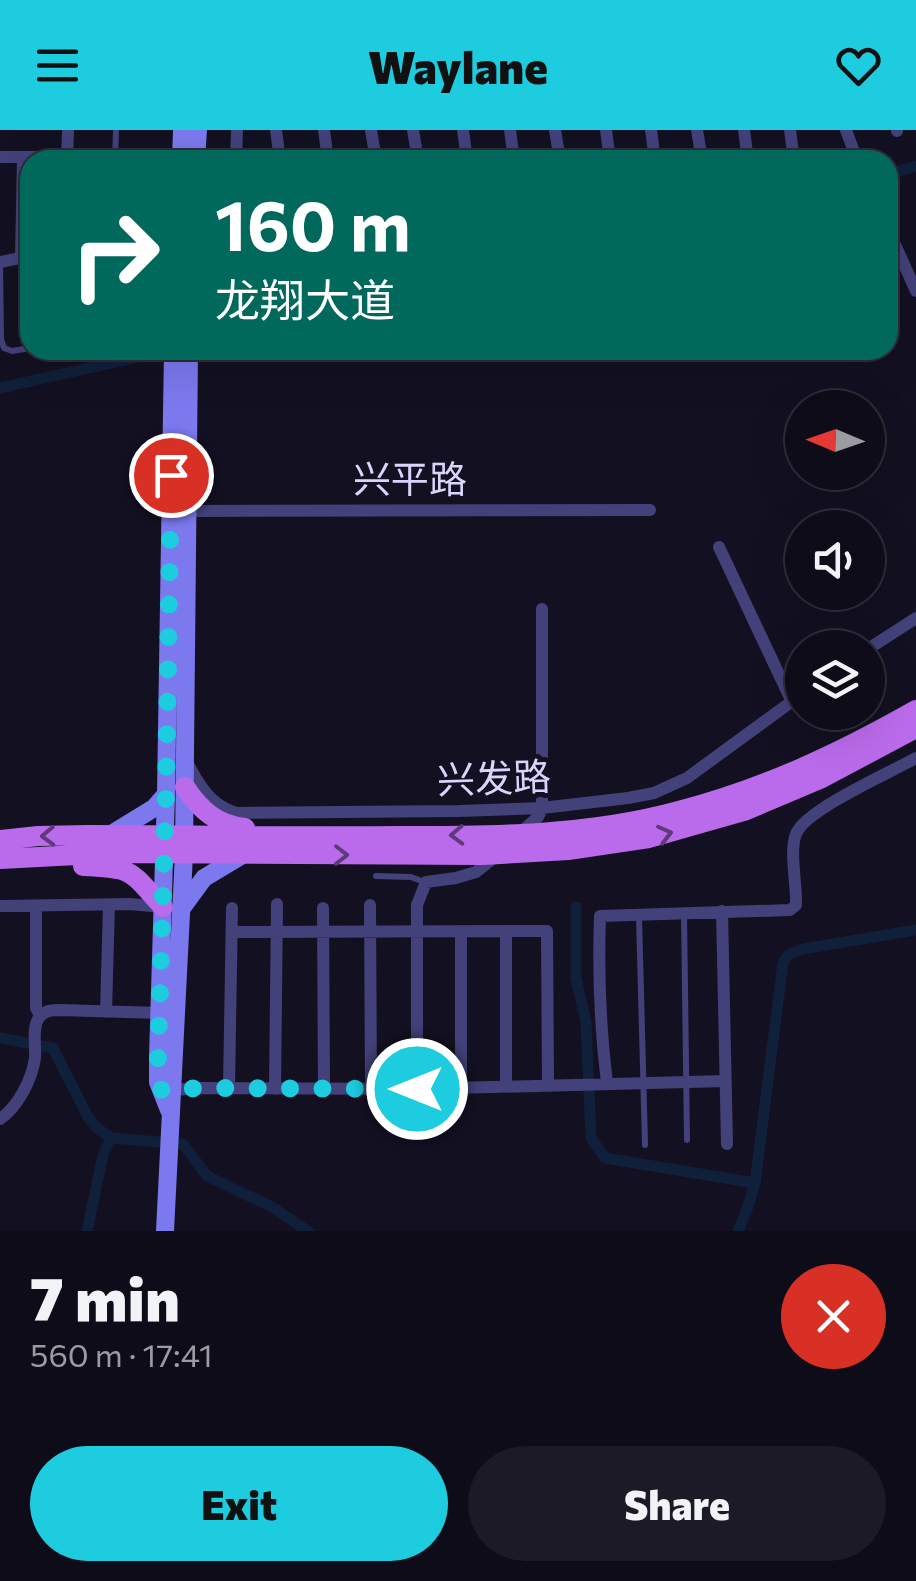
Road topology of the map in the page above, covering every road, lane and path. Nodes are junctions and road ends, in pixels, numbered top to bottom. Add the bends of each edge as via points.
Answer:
1 (20, 157) edge
2 (0, 158) edge
3 (898, 252) edge
4 (0, 262) edge
5 (916, 291) edge
6 (20, 350) edge
7 (180, 360) edge
8 (179, 510) junction
9 (650, 510) dead end
10 (720, 547) dead end
11 (542, 609) dead end
12 (916, 618) edge
13 (885, 637) edge
14 (785, 674) edge
15 (785, 707) edge
16 (916, 710) edge
17 (916, 728) edge
18 (185, 757) junction
19 (916, 758) edge
20 (176, 791) junction
21 (542, 808) junction
22 (520, 833) junction
23 (110, 835) junction
24 (332, 836) junction
25 (0, 840) edge
26 (174, 845) junction
27 (244, 854) junction
28 (497, 854) junction
29 (0, 858) edge
30 (27, 858) junction
31 (376, 876) dead end
32 (426, 882) junction
33 (277, 904) dead end
34 (109, 905) junction
35 (370, 905) dead end
36 (0, 906) edge
37 (36, 906) junction
38 (172, 908) junction
39 (232, 908) dead end
40 (323, 908) dead end
41 (722, 911) junction
42 (684, 913) junction
43 (639, 914) junction
44 (418, 931) junction
45 (461, 931) junction
46 (506, 931) junction
47 (232, 932) junction
48 (277, 932) junction
49 (323, 932) junction
50 (370, 932) junction
51 (106, 1012) junction
52 (161, 1014) junction
53 (40, 1015) junction
54 (725, 1081) junction
55 (686, 1082) junction
56 (643, 1083) junction
57 (605, 1084) junction
58 (548, 1085) junction
59 (506, 1086) junction
60 (229, 1088) junction
61 (460, 1088) junction
62 (275, 1089) junction
63 (371, 1089) junction
64 (417, 1089) junction
65 (324, 1090) junction
66 (168, 1091) junction
67 (0, 1119) edge
68 (687, 1140) dead end
69 (645, 1144) dead end
70 (727, 1144) dead end
71 (165, 1231) edge

1 - 2 street
3 - 5 street
4 - 6 lane via 1,339 4,348
7 - 8 main road
8 - 9 street, 兴平路
8 - 18 main road
8 - 20 main road
10 - 14 street
11 - 21 street
12 - 13 street
15 - 21 street, 兴发路 via 688,778 654,793
16 - 22 main road via 823,760 696,806 608,826
28 -> 17 main road via 648,838 710,822 783,796
18 - 20 main road
18 - 21 street, 兴发路 via 206,794 236,813
19 - 41 street via 805,821 796,833 796,905 790,910
20 - 23 main road
20 - 24 main road via 237,827
20 - 26 main road
21 - 22 street
22 -> 24 main road
22 - 28 street
23 -> 25 main road
23 - 26 main road
24 - 26 main road
26 - 27 main road
26 - 30 main road
26 - 38 main road
27 -> 28 main road
27 - 38 main road
28 - 32 street via 476,872
29 - 30 main road
30 - 38 main road via 128,870
31 - 32 lane
32 - 44 street via 417,905
33 - 48 street
34 - 37 street
34 - 38 street
34 - 51 street
35 - 50 street
36 - 37 street
37 - 53 street
38 - 52 main road
38 - 66 main road
39 - 47 street
40 - 49 street
41 - 42 street
41 - 54 street
42 - 43 street
42 - 55 lane
43 - 56 lane
43 - 57 street via 600,916
44 - 45 street
44 - 50 street
44 - 64 street
45 - 46 street
45 - 61 street
46 - 58 street via 547,931
46 - 59 street
47 - 48 street
47 - 60 street
48 - 49 street
48 - 62 street
49 - 50 street
49 - 65 street
50 - 63 street
51 - 52 street
51 - 53 street
52 - 66 main road via 158,1082
53 - 67 street via 30,1073 16,1104
54 - 55 street
54 - 70 street
55 - 56 street
55 - 68 lane
56 - 57 street
56 - 69 lane
57 - 58 street
58 - 59 street
59 - 61 street
60 - 62 street
60 - 66 street
61 - 64 street
62 - 65 street
63 - 64 street
63 - 65 street
66 - 71 main road

